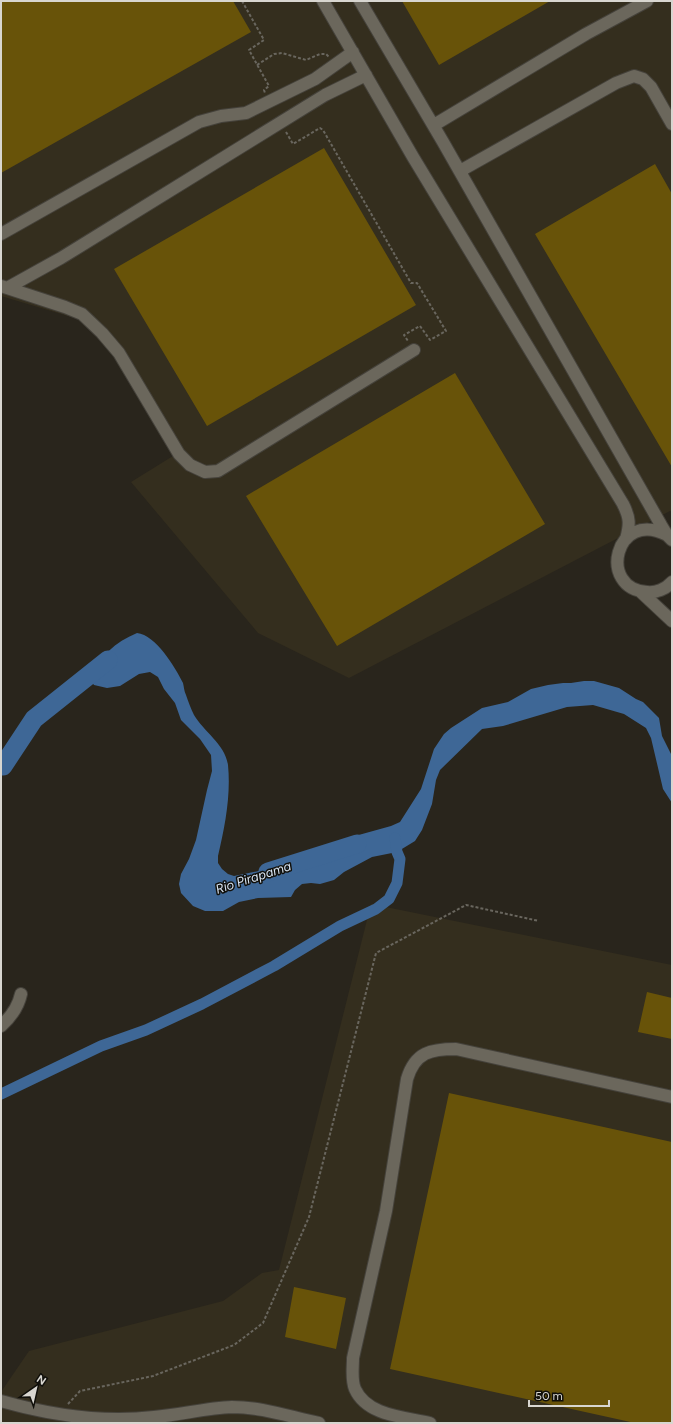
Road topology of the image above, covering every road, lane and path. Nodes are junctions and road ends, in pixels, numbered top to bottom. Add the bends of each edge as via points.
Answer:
1 (242, 1) edge
2 (323, 1) edge
3 (360, 1) edge
4 (647, 1) edge
5 (353, 52) junction
6 (256, 64) junction
7 (335, 65) junction
8 (366, 75) junction
9 (270, 101) junction
10 (281, 122) junction
11 (672, 124) edge
12 (434, 126) junction
13 (460, 171) junction
14 (1, 234) edge
15 (4, 287) edge
16 (414, 350) joint
17 (670, 537) edge
18 (626, 538) junction
19 (672, 582) edge
20 (641, 592) junction
21 (672, 621) edge
22 (539, 921) dead end
23 (21, 994) dead end
24 (1, 1026) edge
25 (672, 1097) edge
26 (1, 1401) edge
27 (59, 1414) junction
28 (319, 1423) edge
29 (430, 1423) edge

1 - 6 path via 264,40 249,50
2 - 5 street
3 - 12 street
4 - 12 street via 586,34
5 - 7 street
5 - 8 street
6 - 7 path via 274,54 282,53 306,60 326,54
6 - 9 path via 269,86 264,90
7 - 9 street via 315,79
8 - 10 street via 324,95
8 - 18 street via 413,158 623,504 629,518
9 - 14 street via 246,113 199,122
10 - 15 street via 61,258
10 - 16 path via 293,144 320,128 323,130 411,283 417,283 446,331 430,340 420,326 404,335
11 - 13 street via 651,88 643,79 634,76 616,83
12 - 13 street
13 - 17 street
15 - 16 street via 82,314 119,353 180,454 190,465 205,472 218,471
17 - 18 street via 655,530 641,530
18 - 20 street via 617,555 618,569 625,582
19 - 20 street via 661,590
20 - 21 street
22 - 27 path via 466,905 376,953 309,1217 263,1323 234,1345 153,1376 80,1391
23 - 24 street via 10,1018
25 - 29 street via 456,1049 435,1049 419,1058 410,1068 386,1211 353,1358 353,1377 355,1389 362,1400 372,1408
26 - 27 street via 36,1411
27 - 28 street via 123,1420 233,1407 266,1411

